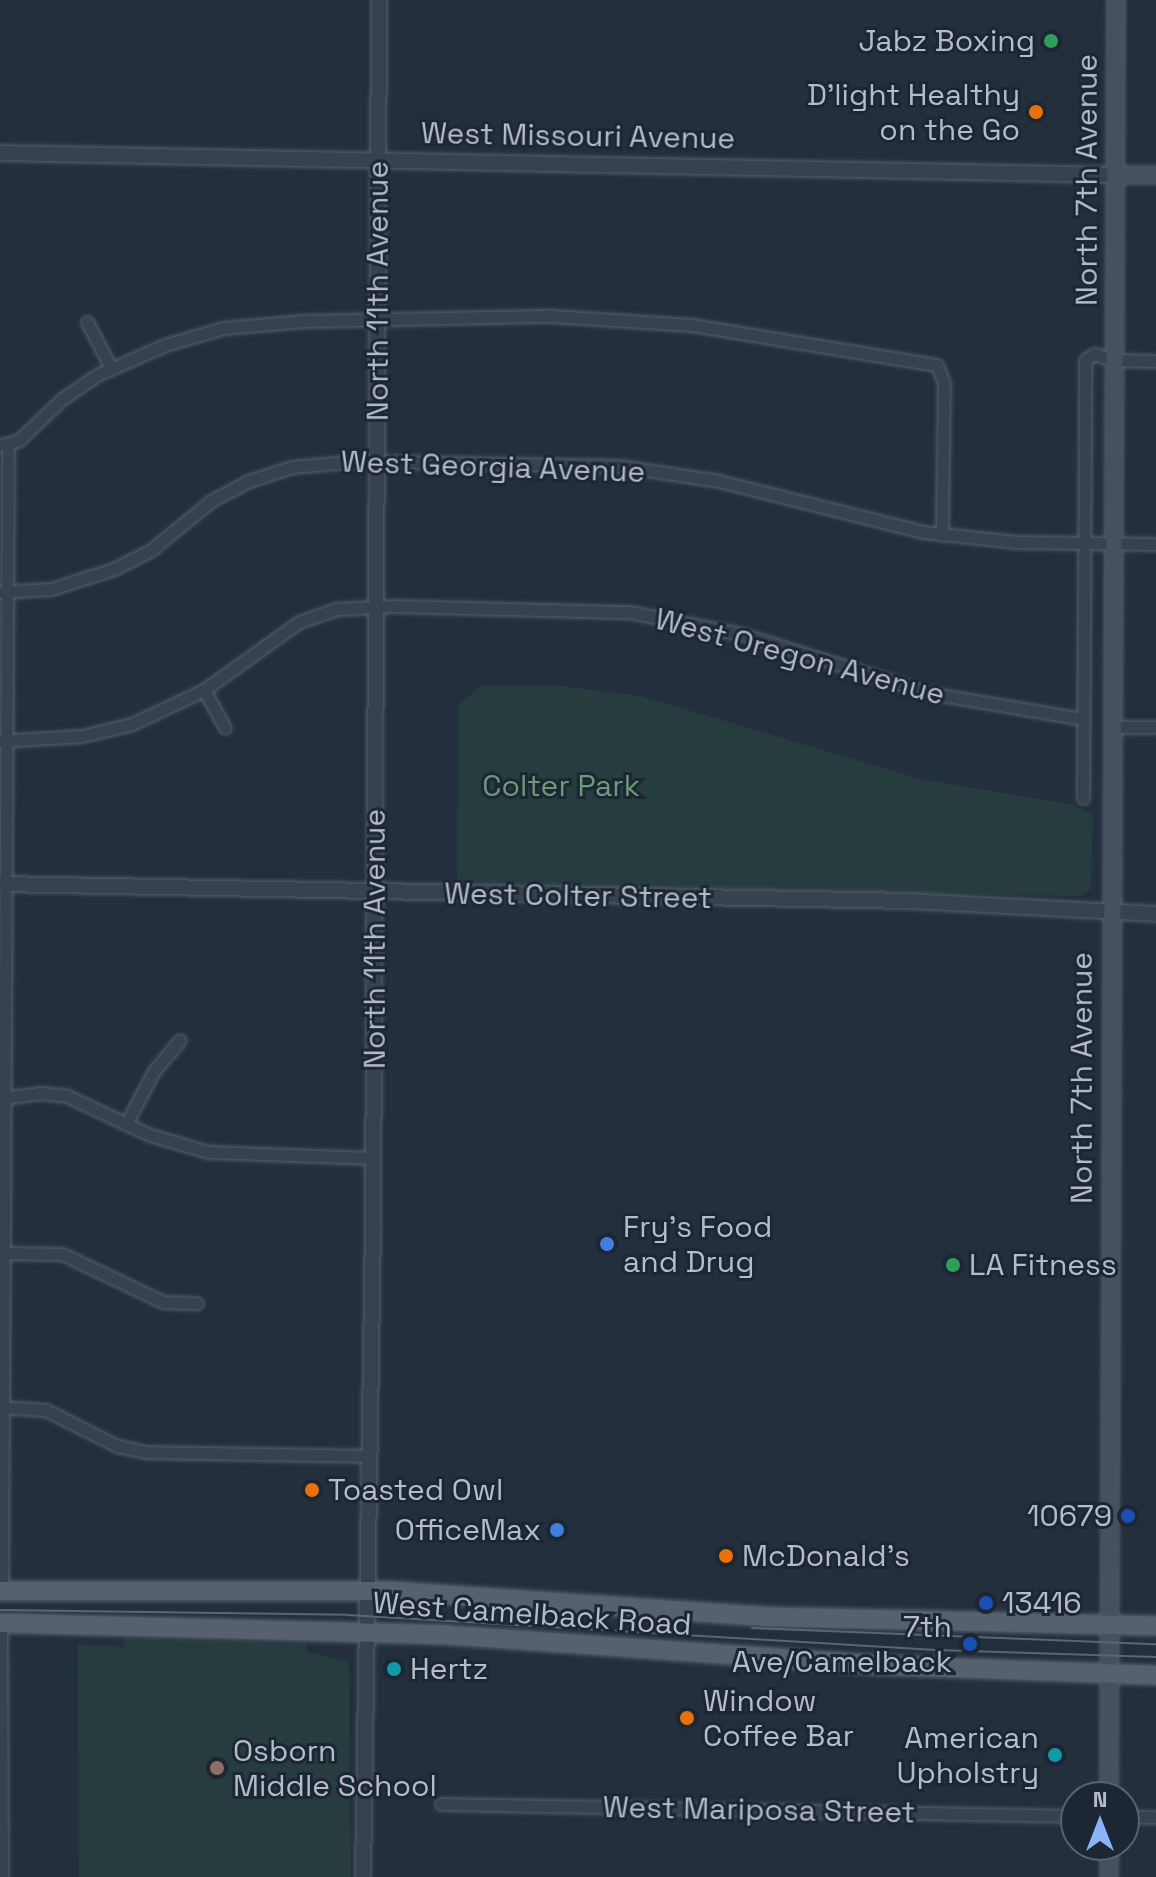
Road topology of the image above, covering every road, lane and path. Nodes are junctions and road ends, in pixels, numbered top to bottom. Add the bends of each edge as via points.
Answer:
1 (379, 0) edge
2 (1116, 0) edge
3 (0, 153) edge
4 (378, 161) junction
5 (1115, 175) junction
6 (1156, 175) edge
7 (378, 319) junction
8 (87, 322) dead end
9 (1114, 360) junction
10 (1156, 361) edge
11 (111, 368) junction
12 (4, 446) edge
13 (377, 461) junction
14 (942, 535) junction
15 (1083, 544) junction
16 (1114, 544) junction
17 (1156, 544) edge
18 (4, 592) edge
19 (376, 607) junction
20 (204, 690) junction
21 (1083, 719) junction
22 (1111, 727) junction
23 (1156, 727) edge
24 (225, 728) dead end
25 (5, 741) edge
26 (1083, 798) dead end
27 (4, 884) edge
28 (375, 893) junction
29 (1110, 910) junction
30 (1156, 914) edge
31 (180, 1040) dead end
32 (2, 1098) edge
33 (126, 1124) junction
34 (373, 1158) junction
35 (2, 1253) edge
36 (197, 1303) dead end
37 (2, 1408) edge
38 (370, 1456) junction
39 (368, 1590) junction
40 (1, 1591) edge
41 (0, 1623) edge
42 (1109, 1625) junction
43 (1156, 1626) edge
44 (367, 1632) junction
45 (1109, 1675) junction
46 (1156, 1675) edge
47 (1109, 1781) edge
48 (441, 1804) dead end
49 (1060, 1816) edge
50 (1, 1871) edge
51 (363, 1877) edge

1 - 4 street, North 11th Avenue
2 - 5 main road, North 7th Avenue
3 - 4 street, West Missouri Avenue
4 - 5 street, West Missouri Avenue
4 - 7 street, North 11th Avenue
5 - 6 main road, West Missouri Avenue
5 - 9 main road, North 7th Avenue
7 - 11 street via 223,328
7 - 13 street, North 11th Avenue
7 - 14 street via 551,316 692,325 937,365 944,383
8 - 11 street
9 - 10 street
9 - 15 street via 1094,354 1085,360
9 - 16 main road, North 7th Avenue
11 - 12 street
12 - 18 street
13 - 14 street, West Georgia Avenue via 649,469
13 - 18 street, West Georgia Avenue via 322,463 271,474 211,501 151,550 114,569 51,589
13 - 19 street, North 11th Avenue
14 - 15 street, West Georgia Avenue
15 - 16 street, West Georgia Avenue
15 - 21 street
16 - 17 street, West Georgia Avenue
16 - 22 main road, North 7th Avenue
18 - 25 street
19 - 20 street, West Oregon Avenue via 336,609 299,622
19 - 21 street, West Oregon Avenue via 629,612 741,634 929,693
19 - 28 street, North 11th Avenue
20 - 24 street
20 - 25 street, West Oregon Avenue via 132,724 82,736
21 - 26 street
22 - 23 street
22 - 29 main road, North 7th Avenue
25 - 27 street
27 - 28 street, West Colter Street
27 - 32 street
28 - 29 street, West Colter Street
28 - 34 street, North 11th Avenue
29 - 30 street, West Colter Street
29 - 42 main road, North 7th Avenue
31 - 33 street via 154,1071
32 - 33 street via 67,1096
32 - 35 street
33 - 34 street via 208,1152
34 - 38 street, North 11th Avenue
35 - 36 street via 62,1254 163,1302
35 - 37 street
37 - 38 street via 46,1410 117,1446 146,1452
37 - 40 street
38 - 39 street, North 11th Avenue
39 - 40 main road, West Camelback Road
39 - 42 main road, West Camelback Road via 773,1617
39 - 44 street, North 11th Avenue
41 - 44 main road, West Camelback Road
41 - 50 street
42 - 43 main road, West Camelback Road
42 - 45 main road, North 7th Avenue
44 - 45 main road, West Camelback Road
44 - 51 street, North 11th Avenue
45 - 46 main road, West Camelback Road
45 - 47 main road, North 7th Avenue
48 - 49 street, West Mariposa Street

